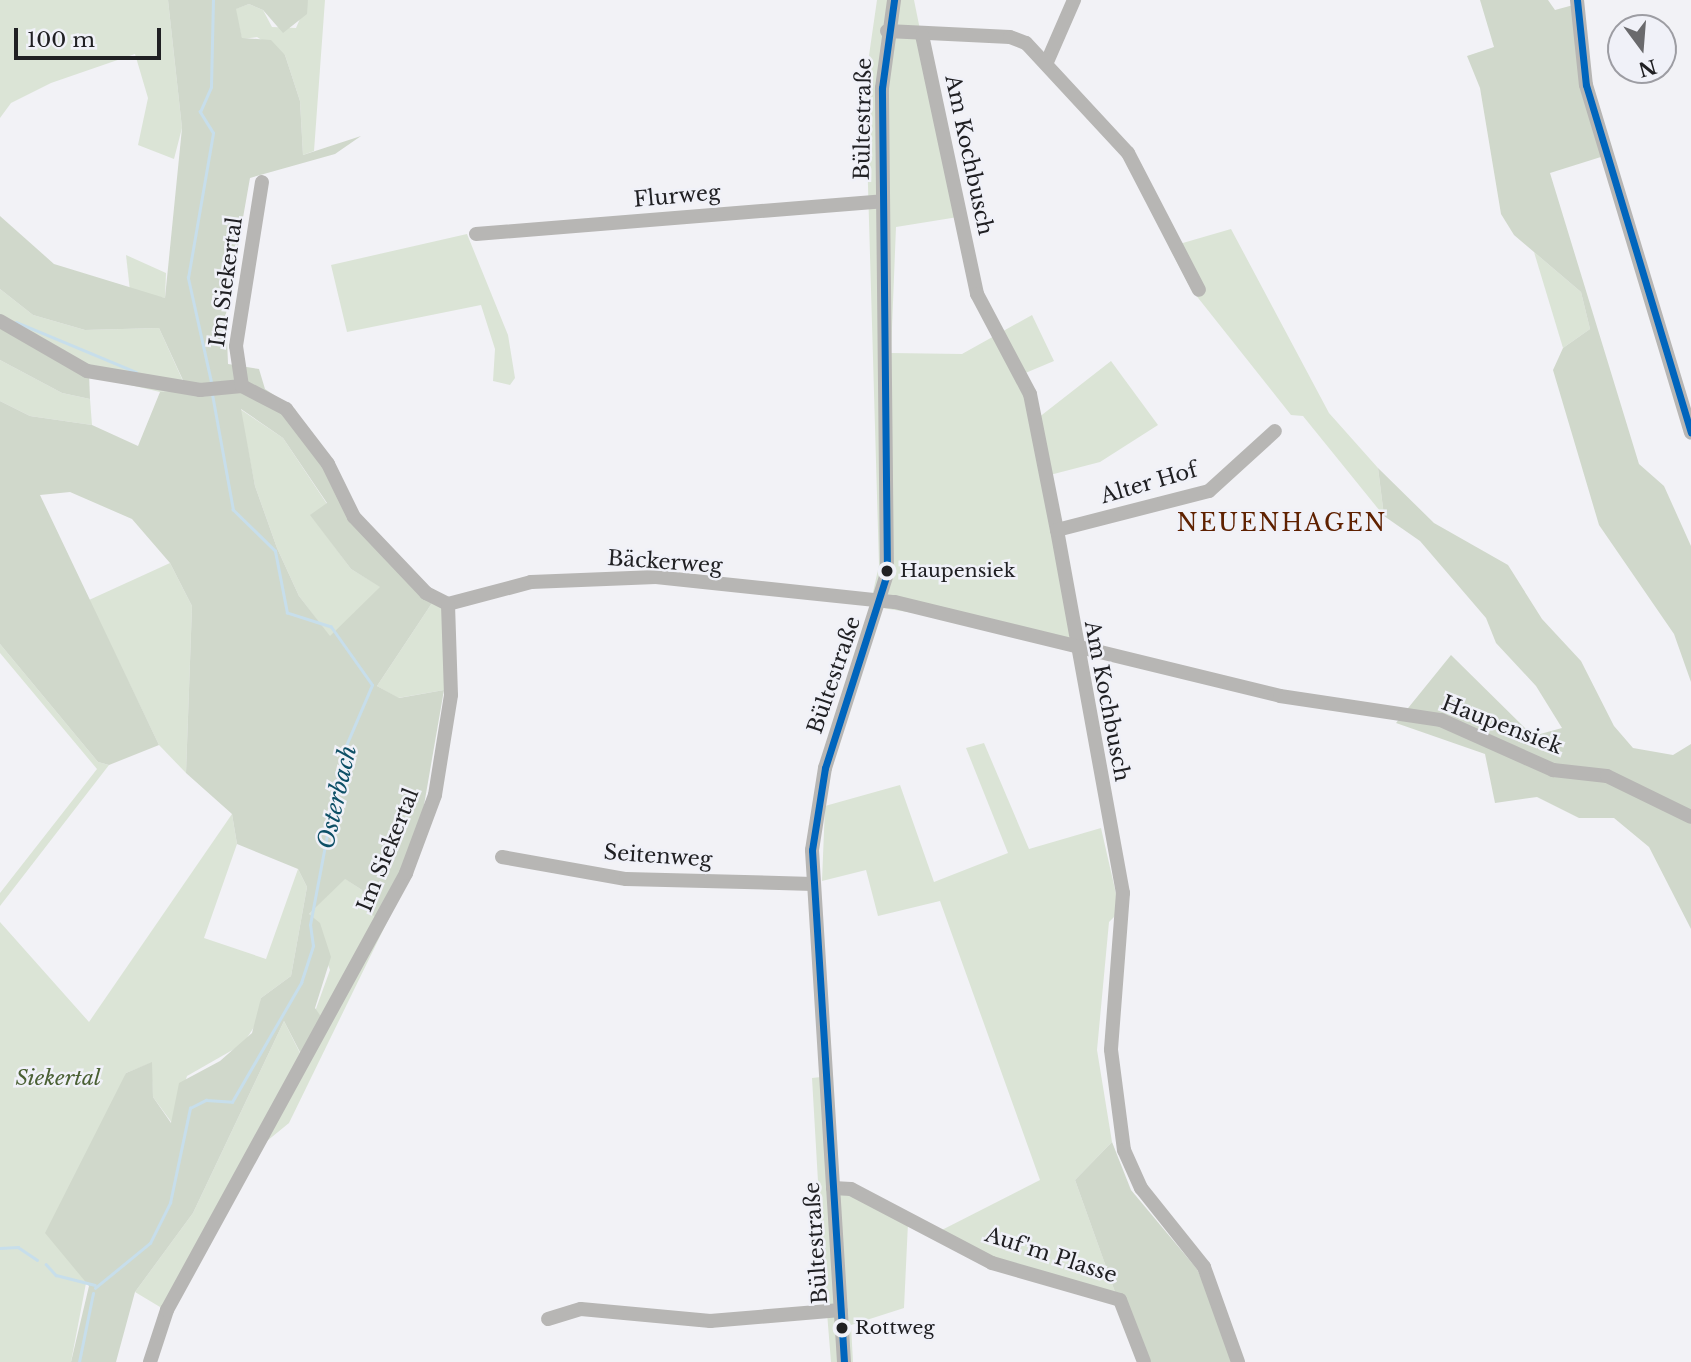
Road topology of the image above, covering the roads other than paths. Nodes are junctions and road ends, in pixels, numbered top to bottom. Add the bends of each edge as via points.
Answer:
1 (894, 0) edge
2 (1074, 0) edge
3 (1577, 0) edge
4 (887, 31) junction
5 (922, 35) junction
6 (1047, 62) junction
7 (262, 183) dead end
8 (883, 201) junction
9 (476, 234) dead end
10 (1199, 290) dead end
11 (0, 321) edge
12 (242, 386) junction
13 (1275, 431) dead end
14 (1691, 432) edge
15 (1057, 530) junction
16 (881, 601) junction
17 (448, 604) junction
18 (1077, 645) junction
19 (1691, 817) edge
20 (502, 857) dead end
21 (813, 884) junction
22 (833, 1188) junction
23 (841, 1310) junction
24 (548, 1319) dead end
25 (150, 1362) edge
26 (844, 1362) edge
27 (1144, 1362) edge
28 (1238, 1362) edge

1 - 4 street, Bültestraße
2 - 6 street
3 - 14 street via 1586,85
4 - 5 street
4 - 8 street, Bültestraße
5 - 6 street via 1010,37
5 - 15 street, Am Kochbusch via 977,294 1030,394
6 - 10 street via 1128,153
7 - 12 street, Im Siekertal via 236,346
8 - 9 street, Flurweg
8 - 16 street, Bültestraße via 888,560
11 - 12 street via 87,371 213,388
12 - 17 street via 286,409 328,464 354,517 426,593
13 - 15 street, Alter Hof via 1209,491
15 - 18 street, Am Kochbusch
16 - 17 street, Bäckerweg via 629,578 531,582
16 - 18 street, Haupensiek
16 - 21 street, Bültestraße via 825,768 814,817
17 - 25 street, Im Siekertal via 450,695 435,795 406,873 160,1324
18 - 19 street, Haupensiek via 1280,696 1441,720 1553,770 1607,776
18 - 28 street, Am Kochbusch via 1122,893 1111,1050 1124,1150 1141,1188 1205,1267
20 - 21 street, Seitenweg via 626,879
21 - 22 street, Bültestraße
22 - 23 street, Bültestraße
22 - 27 street, Auf'm Plasse via 851,1189 992,1263 1120,1300
23 - 24 street via 710,1321 581,1309
23 - 26 street, Bültestraße

